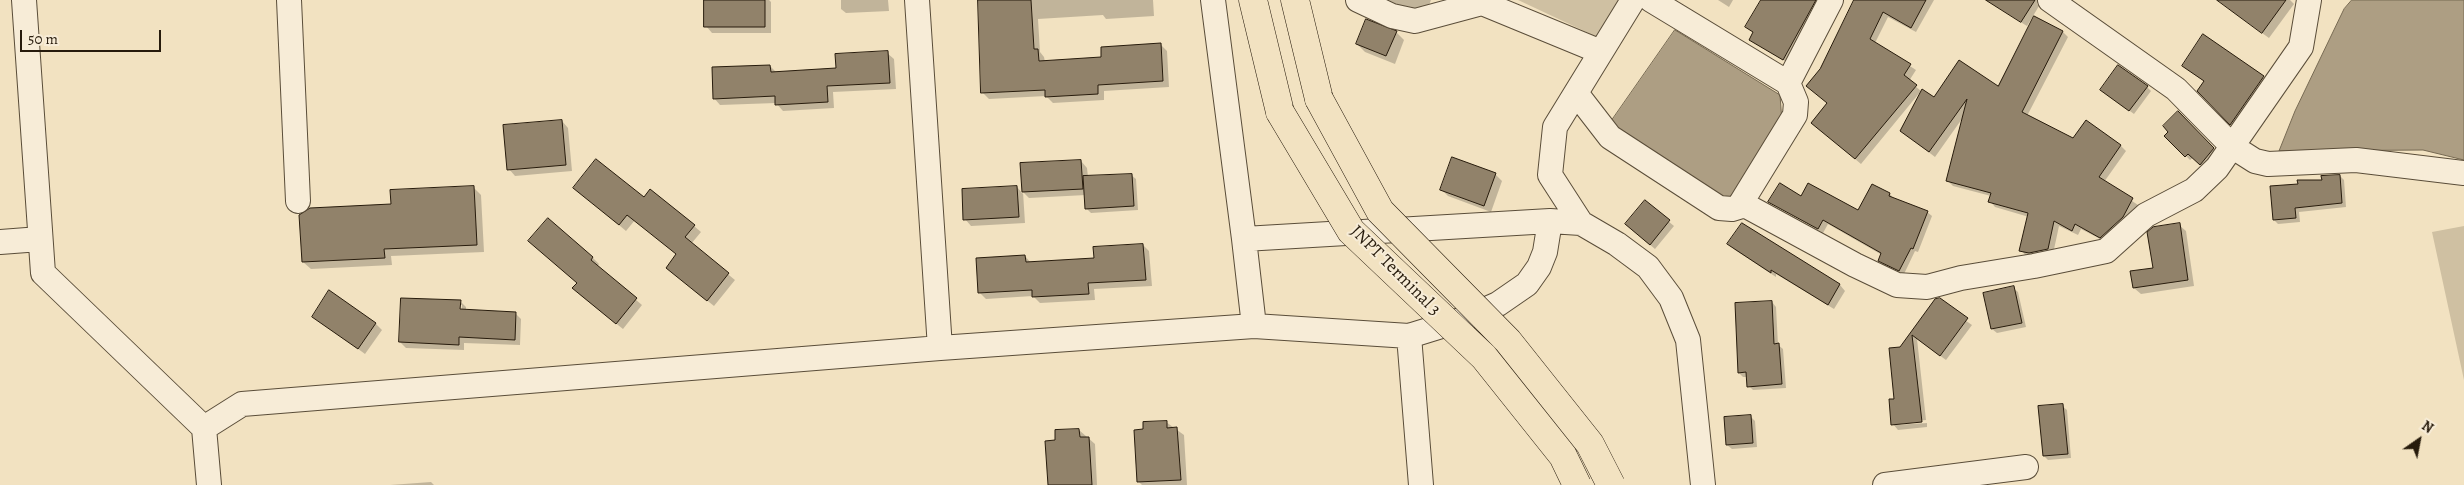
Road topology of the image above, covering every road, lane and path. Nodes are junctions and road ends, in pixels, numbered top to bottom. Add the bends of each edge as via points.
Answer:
1 (24, 0) edge
2 (289, 0) edge
3 (917, 0) edge
4 (1213, 0) edge
5 (1253, 0) edge
6 (1295, 0) edge
7 (1358, 0) edge
8 (1633, 0) edge
9 (1651, 0) edge
10 (1831, 0) edge
11 (2050, 0) edge
12 (2309, 0) edge
13 (1601, 52) junction
14 (1788, 84) junction
15 (1576, 93) junction
16 (2233, 147) junction
17 (2464, 173) edge
18 (298, 201) dead end
19 (1745, 205) junction
20 (1550, 221) junction
21 (1581, 223) junction
22 (40, 239) junction
23 (1244, 239) junction
24 (0, 242) edge
25 (1254, 326) junction
26 (1409, 336) junction
27 (940, 348) junction
28 (204, 428) junction
29 (2026, 467) dead end
30 (209, 485) edge
31 (1422, 485) edge
32 (1577, 485) edge
33 (1611, 485) edge
34 (1703, 485) edge
35 (1885, 485) edge

1 - 22 street
2 - 18 street
3 - 27 street
4 - 23 street
5 - 32 main road, JNPT Terminal 3, bridge via 1280,112 1351,231 1484,358 1562,456
6 - 33 main road, JNPT Terminal 3, bridge via 1319,99 1380,211 1508,341 1590,444
7 - 13 street via 1392,16 1415,21 1482,3
8 - 13 street
9 - 14 street
10 - 14 street
11 - 16 street via 2176,89
12 - 16 street via 2301,47
13 - 15 street
14 - 19 street via 1796,102 1795,116 1741,203
15 - 19 street via 1610,137 1719,208
15 - 21 street via 1555,127 1550,176
16 - 17 street via 2255,161 2268,164 2356,160
16 - 19 street via 2194,190 2146,215 2106,251 1961,278 1929,289 1897,285
20 - 21 street
20 - 23 street
20 - 26 street via 1545,252 1527,284 1498,304 1464,319
21 - 34 street via 1648,267 1671,298 1688,340
22 - 24 street
22 - 28 street via 43,273
23 - 25 street
25 - 26 street
25 - 27 street
26 - 31 street
27 - 28 street via 242,404
28 - 30 street
29 - 35 street

